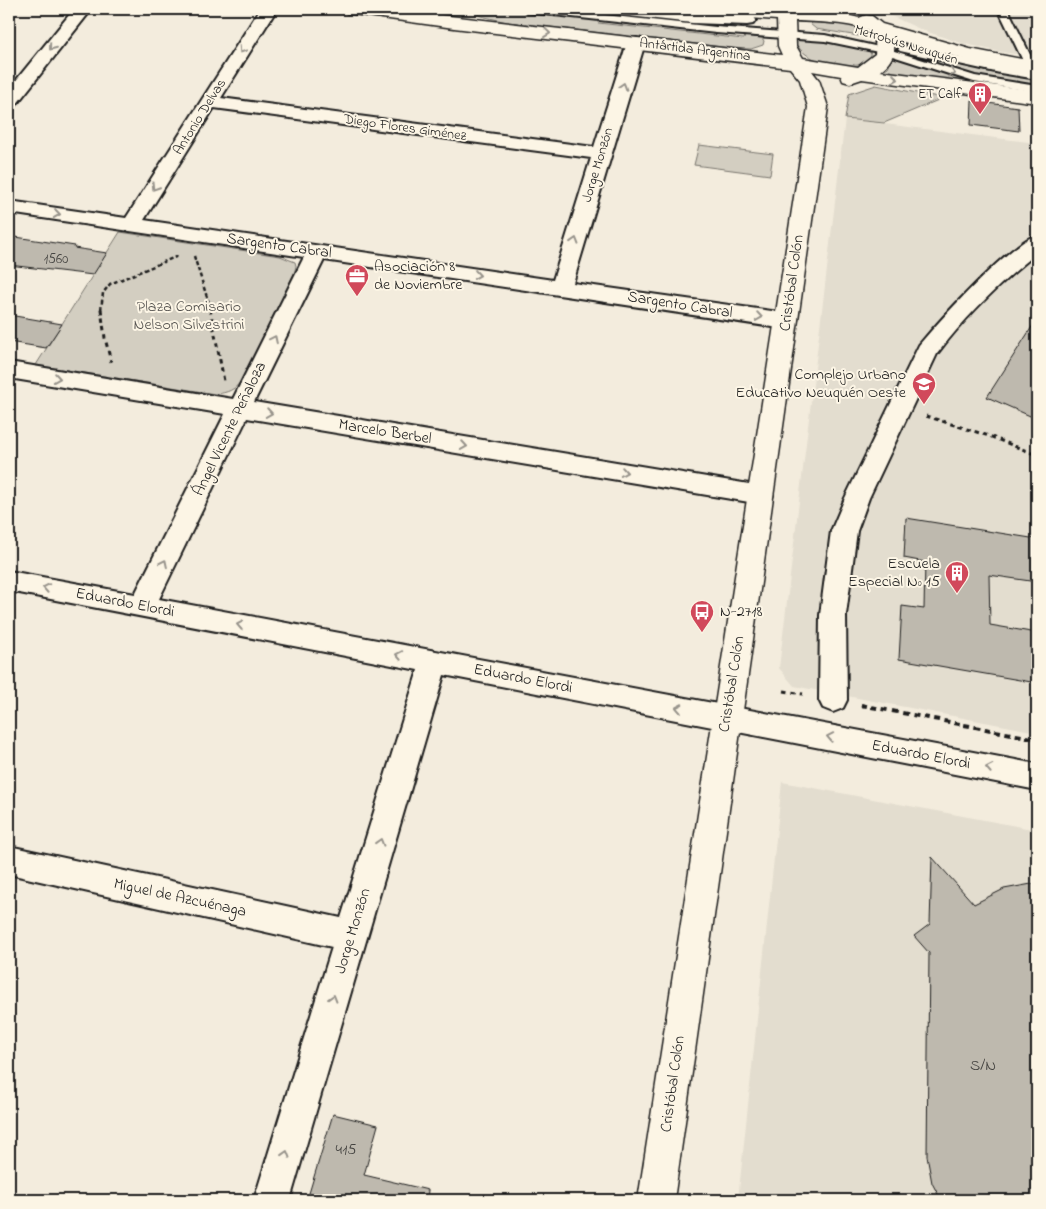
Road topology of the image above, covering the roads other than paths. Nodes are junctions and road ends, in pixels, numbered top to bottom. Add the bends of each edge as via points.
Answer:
1 (83, 9) edge
2 (268, 9) edge
3 (353, 9) edge
4 (367, 9) edge
5 (400, 9) edge
6 (452, 9) edge
7 (527, 9) edge
8 (580, 9) edge
9 (611, 9) edge
10 (645, 9) edge
11 (693, 9) edge
12 (850, 9) edge
13 (1003, 9) edge
14 (784, 19) edge
15 (498, 27) junction
16 (875, 27) junction
17 (636, 43) junction
18 (886, 48) junction
19 (796, 62) junction
20 (1035, 70) edge
21 (861, 73) junction
22 (1037, 89) edge
23 (1037, 97) edge
24 (9, 101) edge
25 (209, 102) junction
26 (818, 108) junction
27 (602, 154) junction
28 (9, 207) edge
29 (131, 225) junction
30 (1037, 242) edge
31 (317, 252) junction
32 (561, 288) junction
33 (786, 321) junction
34 (9, 370) edge
35 (240, 408) junction
36 (760, 495) junction
37 (9, 581) edge
38 (142, 606) junction
39 (434, 662) junction
40 (833, 700) road end
41 (727, 717) junction
42 (1037, 777) edge
43 (9, 860) edge
44 (352, 936) junction
45 (272, 1200) edge
46 (656, 1200) edge

1 -> 24 street
2 -> 25 street, Antonio Delvas
3 - 15 main road, Antártida Argentina
4 - 5 main road
6 - 15 main road via 464,18
7 - 14 lane, Metrobús Neuquén via 716,30
8 - 14 lane, Metrobús Neuquén via 697,22
9 - 10 street via 746,20
11 - 14 main road
12 - 16 main road
13 - 20 lane
14 - 16 main road via 830,16
14 - 18 lane, Metrobús Neuquén via 840,40
14 - 19 main road, Cristóbal Colón via 787,46
15 -> 17 main road, Antártida Argentina
16 - 18 main road via 883,35
16 - 20 main road
17 - 19 main road, Antártida Argentina
27 -> 17 street, Jorge Monzón
18 - 20 lane, Metrobús Neuquén via 1000,70
18 - 21 main road, Cristóbal Colón via 875,66
18 -> 22 lane, Metrobús Neuquén via 974,80
19 - 21 main road, Antártida Argentina
19 - 26 main road, Cristóbal Colón via 811,86
21 -> 23 main road, Antártida Argentina
21 - 26 main road, Cristóbal Colón via 834,84
25 - 27 street, Diego Flores Giménez
25 -> 29 street, Antonio Delvas
26 - 33 main road, Cristóbal Colón
32 -> 27 street, Jorge Monzón
28 -> 29 street, Sargento Cabral
29 - 31 street, Sargento Cabral
30 - 40 street via 1010,264 934,341 920,363 857,498 844,531 839,558 833,615
31 -> 32 street, Sargento Cabral
35 -> 31 street, Ángel Vicente Peñaloza
32 -> 33 street, Sargento Cabral
33 - 36 main road, Cristóbal Colón
34 -> 35 street, Marcelo Berbel
35 -> 36 street, Marcelo Berbel
38 -> 35 street, Ángel Vicente Peñaloza
36 - 41 main road, Cristóbal Colón
38 -> 37 street, Eduardo Elordi
39 -> 38 street, Eduardo Elordi
41 -> 39 street, Eduardo Elordi
44 -> 39 street, Jorge Monzón
42 -> 41 street, Eduardo Elordi
41 - 46 main road, Cristóbal Colón
43 - 44 street, Miguel de Azcuénaga
45 -> 44 street, Jorge Monzón

